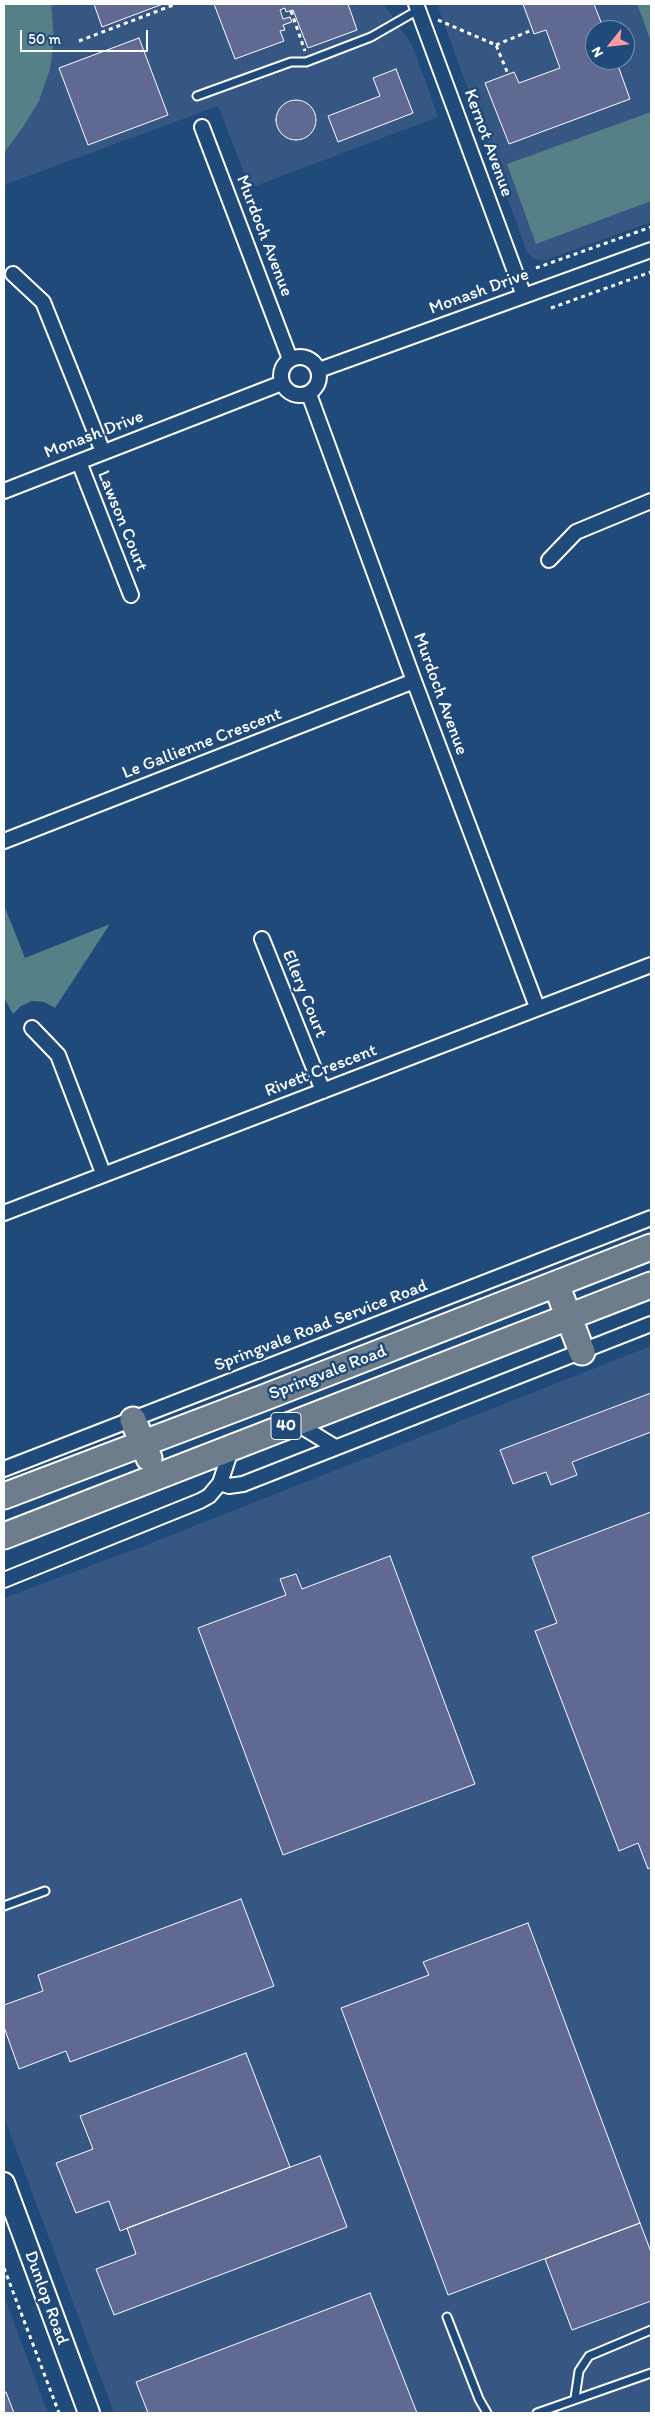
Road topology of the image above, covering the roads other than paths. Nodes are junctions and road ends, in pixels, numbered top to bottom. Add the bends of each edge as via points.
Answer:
1 (417, 7) edge
2 (197, 96) dead end
3 (202, 127) dead end
4 (651, 250) edge
5 (13, 274) dead end
6 (524, 296) junction
7 (290, 360) junction
8 (319, 370) junction
9 (282, 383) junction
10 (309, 394) junction
11 (104, 452) junction
12 (79, 462) junction
13 (4, 490) edge
14 (651, 501) edge
15 (548, 560) dead end
16 (131, 594) dead end
17 (414, 681) junction
18 (4, 841) edge
19 (262, 939) dead end
20 (651, 965) edge
21 (537, 1007) junction
22 (32, 1028) dead end
23 (323, 1090) junction
24 (103, 1173) junction
25 (4, 1213) edge
26 (651, 1218) edge
27 (651, 1247) edge
28 (556, 1284) junction
29 (651, 1285) edge
30 (568, 1317) junction
31 (651, 1324) edge
32 (582, 1352) junction
33 (133, 1420) junction
34 (296, 1423) junction
35 (143, 1444) junction
36 (232, 1447) junction
37 (335, 1447) junction
38 (4, 1468) edge
39 (157, 1476) junction
40 (220, 1484) junction
41 (4, 1496) edge
42 (4, 1536) edge
43 (4, 1580) edge
44 (45, 1891) dead end
45 (4, 1906) edge
46 (4, 2183) edge
47 (447, 2317) dead end
48 (651, 2330) edge
49 (651, 2373) edge
50 (575, 2398) junction
51 (89, 2413) edge
52 (487, 2413) edge
53 (537, 2413) edge

1 - 2 lane via 371,37 309,61 291,62
1 - 6 street, Kernot Avenue
3 - 7 street, Murdoch Avenue
4 - 6 street, Monash Drive
5 - 11 street via 43,302
6 - 8 street, Monash Drive
7 - 8 street via 296,357 310,359
7 - 9 street via 282,370
8 - 10 street via 318,384
9 - 10 street via 291,394
9 - 11 street, Monash Drive
10 - 17 street, Murdoch Avenue
11 - 12 street, Monash Drive
12 - 13 street, Monash Drive
12 - 16 street, Lawson Court
14 - 15 street via 576,532
17 - 18 street, Le Gallienne Crescent
17 - 21 street, Murdoch Avenue
19 - 23 street, Ellery Court
20 - 21 street, Rivett Crescent
21 - 23 street, Rivett Crescent
22 - 24 street via 58,1055
23 - 24 street, Rivett Crescent
24 - 25 street, Rivett Crescent
26 - 33 street, Springvale Road Service Road
27 - 28 highway, Springvale Road / 40
28 - 30 highway
28 - 35 highway, Springvale Road / 40
29 - 30 highway, Springvale Road / 40
30 - 32 highway
30 - 34 highway, Springvale Road / 40
31 - 32 street
32 - 37 street
33 - 35 highway
33 - 38 street, Springvale Road Service Road
34 - 36 highway, Springvale Road / 40
34 - 37 street, Springvale Road
35 - 39 highway
35 - 41 highway, Springvale Road / 40
36 - 39 highway, Springvale Road / 40
36 - 40 street
37 - 40 street via 243,1484
39 - 42 highway, Springvale Road / 40
40 - 43 street via 200,1501
44 - 45 lane
46 - 51 street, Dunlop Road
47 - 52 lane via 478,2399
48 - 50 lane via 589,2356 579,2371
49 - 50 lane
50 - 53 lane

